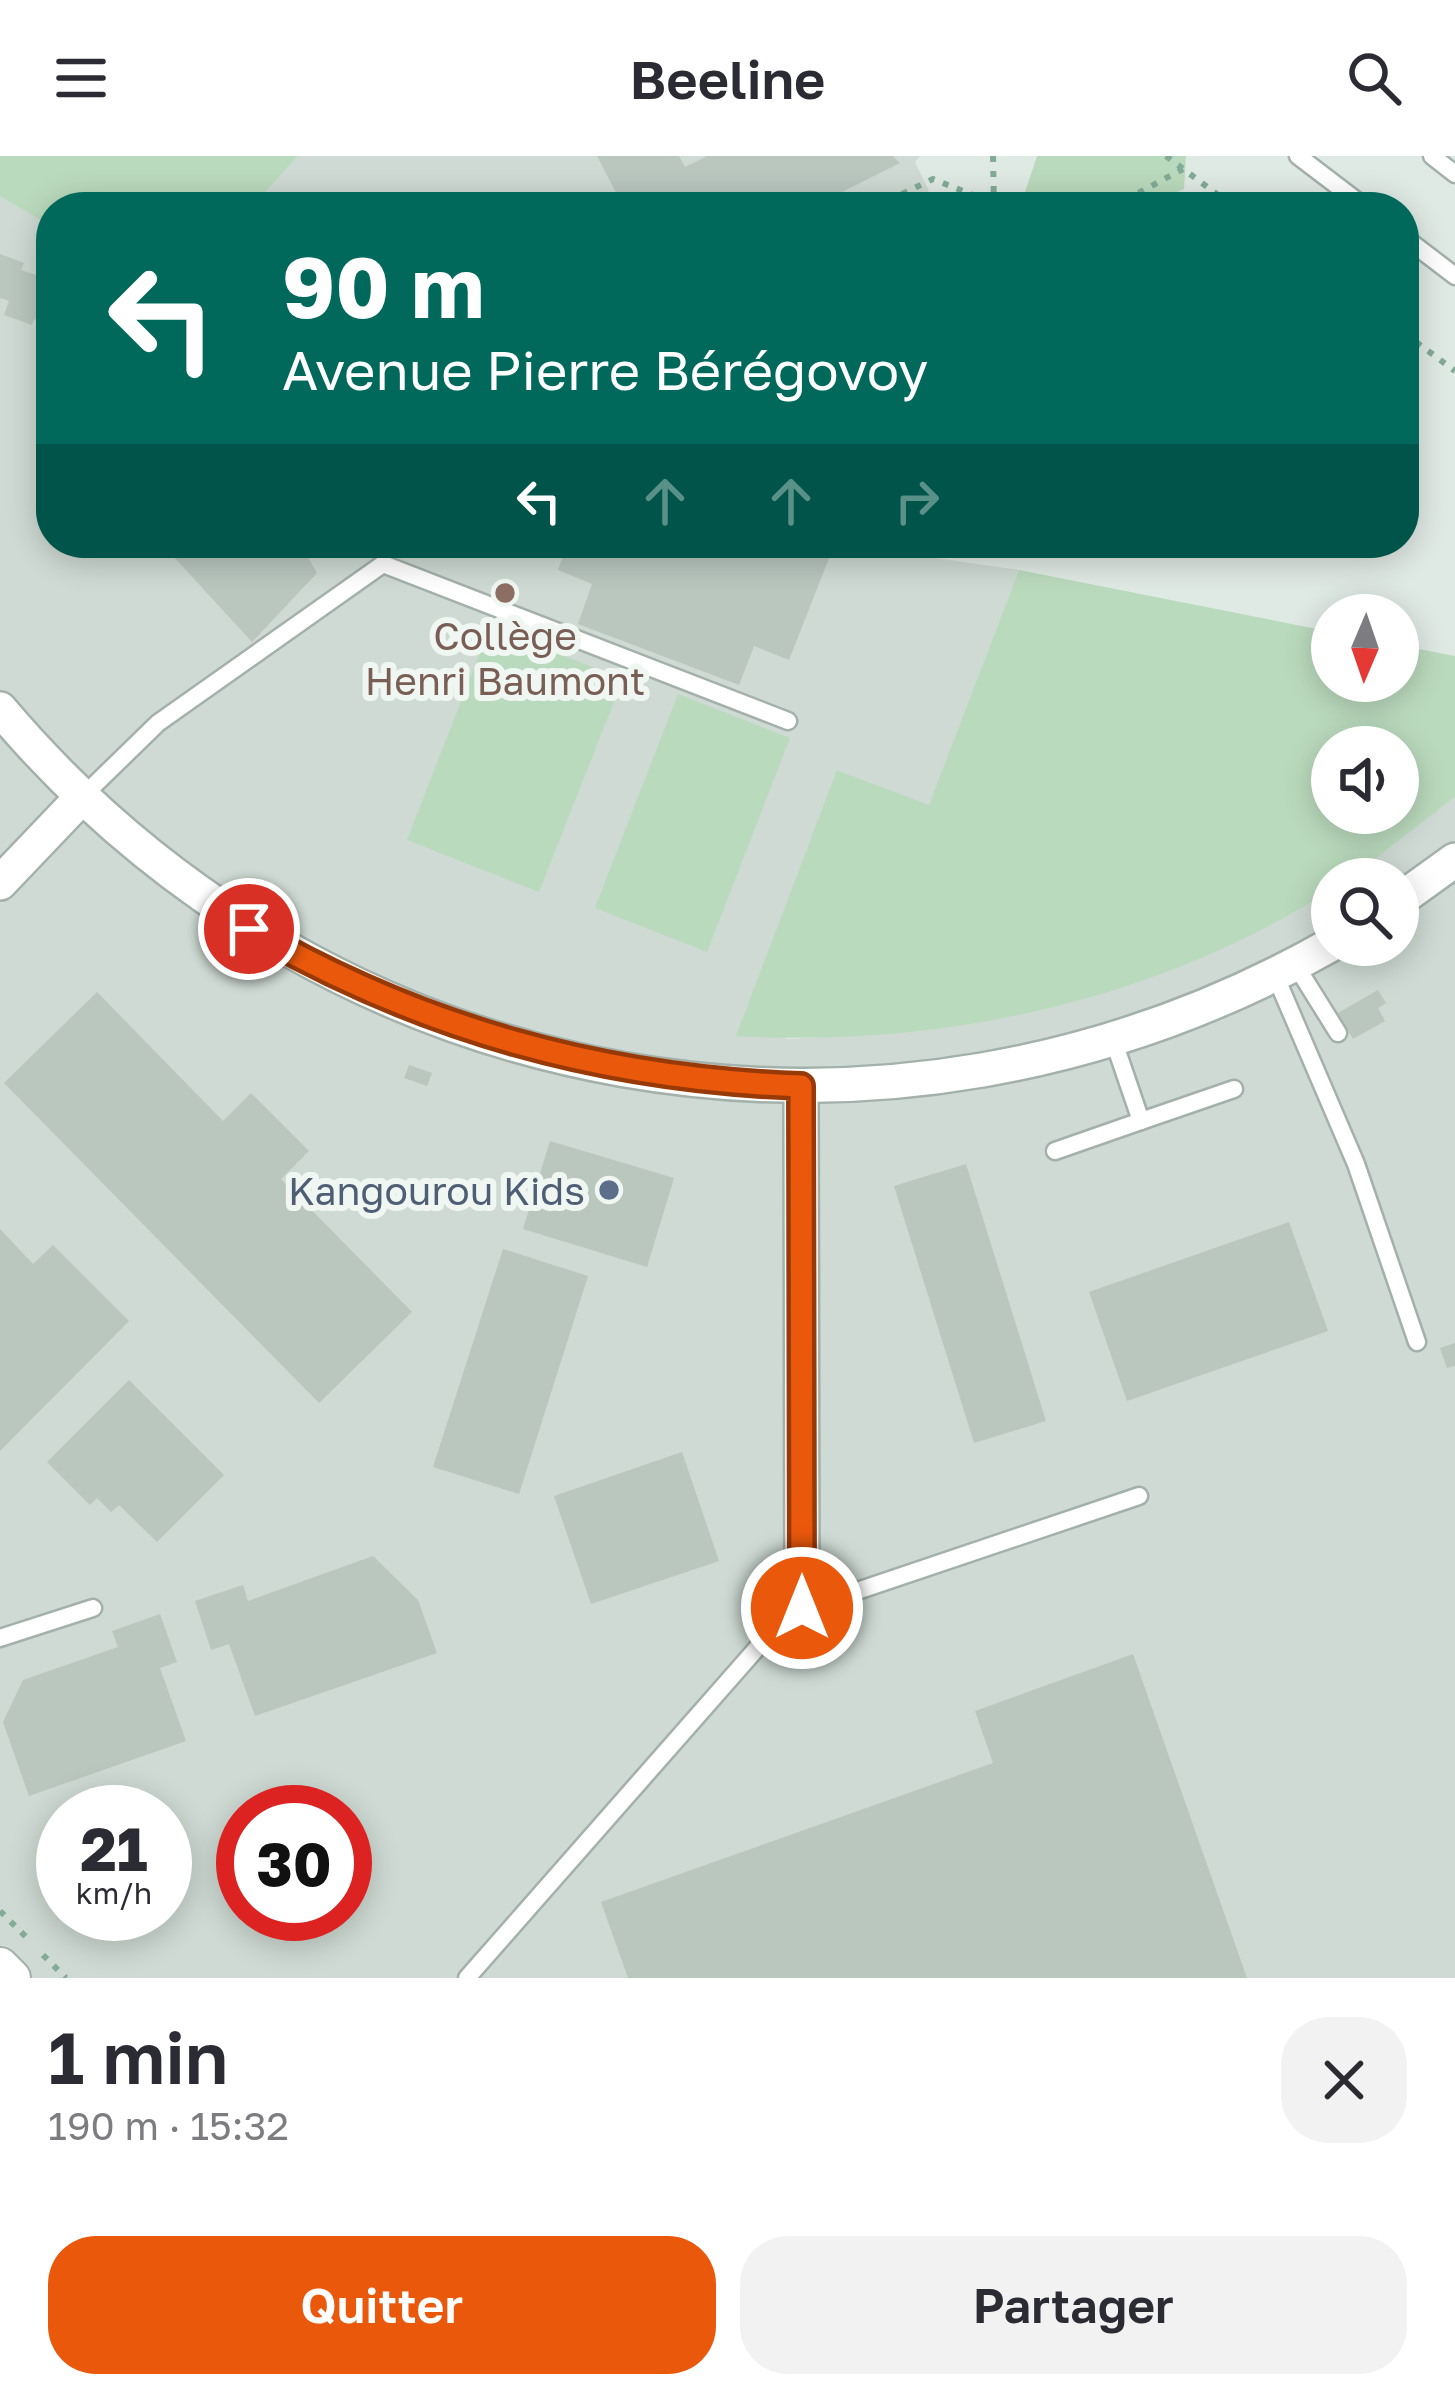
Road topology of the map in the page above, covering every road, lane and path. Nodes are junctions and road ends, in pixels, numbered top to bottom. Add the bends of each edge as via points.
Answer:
1 (993, 156) edge
2 (1166, 156) edge
3 (1298, 156) edge
4 (1432, 156) edge
5 (1183, 169) junction
6 (1455, 174) edge
7 (906, 192) edge
8 (962, 192) edge
9 (994, 192) edge
10 (1140, 192) edge
11 (1214, 192) edge
12 (1345, 192) edge
13 (1419, 248) edge
14 (1455, 276) edge
15 (1419, 344) edge
16 (1455, 371) edge
17 (0, 709) edge
18 (788, 721) dead end
19 (82, 797) junction
20 (1455, 860) edge
21 (0, 883) edge
22 (1419, 886) edge
23 (1311, 956) edge
24 (1285, 970) junction
25 (1338, 1033) dead end
26 (1113, 1039) junction
27 (801, 1086) junction
28 (1234, 1089) dead end
29 (1142, 1121) junction
30 (1055, 1151) dead end
31 (1417, 1342) dead end
32 (1139, 1496) dead end
33 (93, 1608) dead end
34 (802, 1608) junction
35 (0, 1639) edge
36 (0, 1966) edge
37 (12, 1978) edge
38 (467, 1978) edge

1 - 9 path
2 - 5 path
3 - 12 lane
4 - 6 lane
5 - 10 path
5 - 11 path
7 - 8 path via 933,179
13 - 14 lane
15 - 16 path
17 - 19 street
18 - 19 lane via 383,564 158,723
19 - 21 street
19 - 27 street via 249,929 400,1005 605,1068
20 - 22 street
23 - 24 street
24 - 25 lane
24 - 26 street
24 - 31 lane
26 - 27 street via 941,1078
26 - 29 lane
27 - 34 street
28 - 29 lane
29 - 30 lane
32 - 34 lane
33 - 35 lane
34 - 38 lane via 763,1636
36 - 37 street

